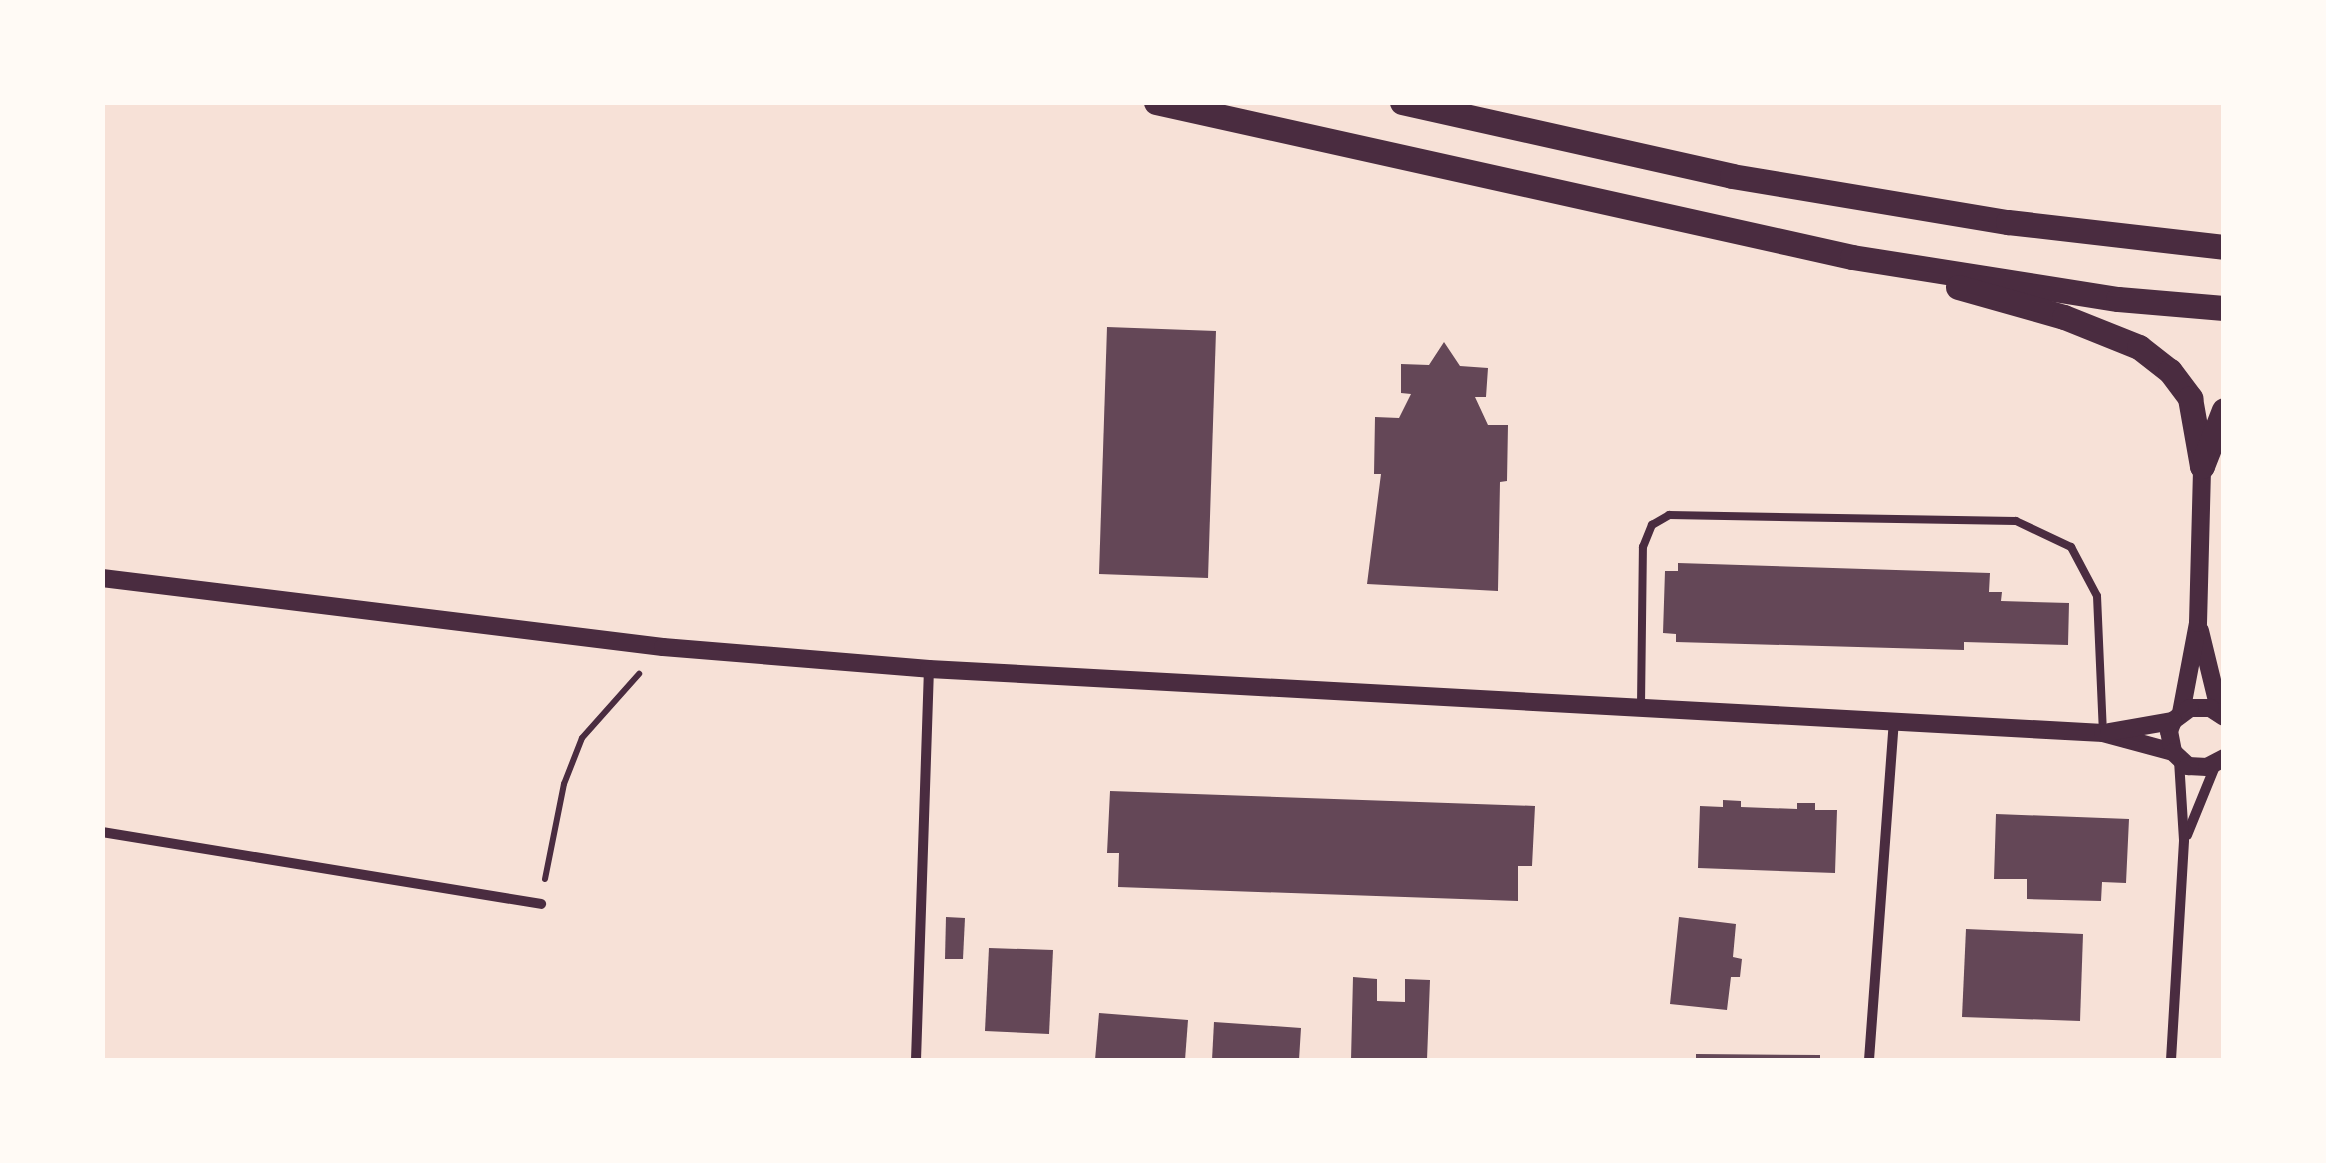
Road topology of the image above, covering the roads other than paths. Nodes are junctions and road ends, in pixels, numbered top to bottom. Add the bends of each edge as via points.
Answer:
1 (1156, 102) edge
2 (1402, 102) edge
3 (2224, 247) edge
4 (1852, 257) junction
5 (2224, 308) edge
6 (2224, 410) edge
7 (2202, 466) junction
8 (102, 578) edge
9 (2198, 622) junction
10 (929, 670) junction
11 (1641, 704) junction
12 (2222, 715) edge
13 (2177, 717) junction
14 (1894, 721) junction
15 (2103, 733) junction
16 (2176, 756) junction
17 (2220, 761) edge
18 (102, 832) edge
19 (2184, 840) junction
20 (541, 904) road end
21 (916, 1060) edge
22 (1868, 1060) edge
23 (2171, 1060) edge

1 - 4 main road
2 - 3 main road via 1732,176 2008,222
4 - 5 main road via 2118,299
4 - 7 main road via 2064,318 2139,347 2190,398
6 - 7 main road
7 - 9 street
8 - 10 street via 663,647
9 - 12 street
9 - 13 street
10 - 11 street
10 - 21 street
11 - 14 street
11 - 15 lane via 1643,547 1652,525 1670,515 2016,520 2071,548 2097,596
12 - 13 street via 2200,706
13 - 15 street
13 - 16 street via 2169,731
14 - 15 street
14 - 22 street
15 - 16 street
16 - 17 street via 2198,768
16 - 19 street
17 - 19 street
18 - 20 street
19 - 23 street

